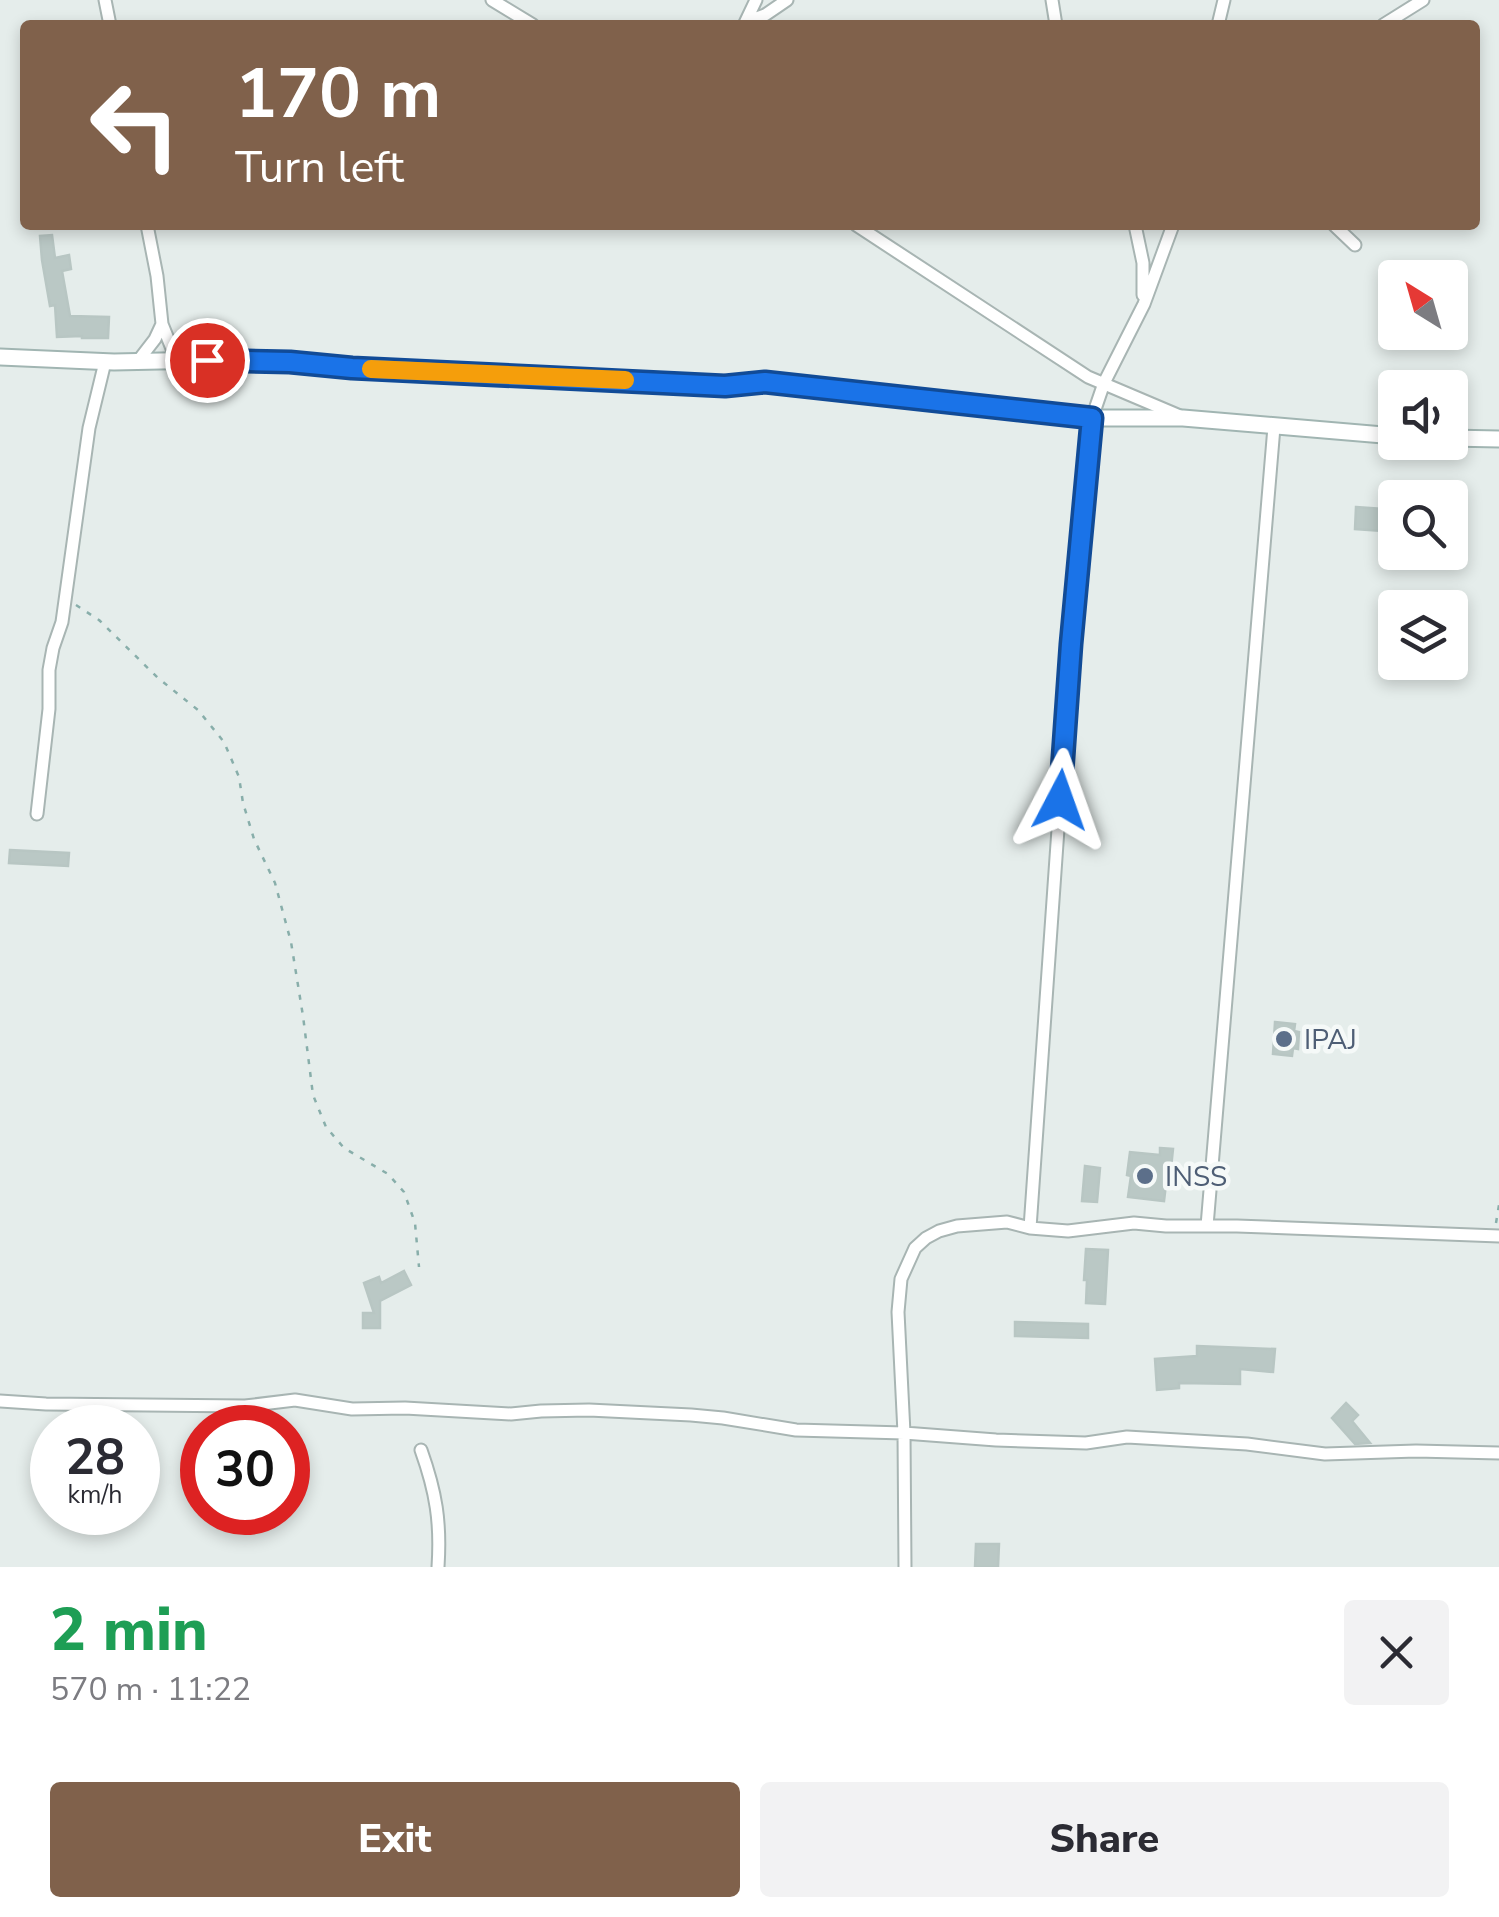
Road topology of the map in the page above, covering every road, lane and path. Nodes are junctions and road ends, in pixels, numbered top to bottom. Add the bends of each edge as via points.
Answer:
1 (492, 0) edge
2 (787, 0) edge
3 (1423, 0) edge
4 (525, 20) edge
5 (754, 20) edge
6 (1391, 20) edge
7 (148, 230) edge
8 (864, 230) edge
9 (1136, 230) edge
10 (1172, 230) edge
11 (1339, 230) edge
12 (1355, 245) dead end
13 (1144, 304) junction
14 (162, 324) junction
15 (0, 357) edge
16 (178, 360) junction
17 (138, 361) junction
18 (105, 362) junction
19 (1104, 384) junction
20 (1092, 418) junction
21 (1184, 418) junction
22 (1274, 427) junction
23 (1378, 435) edge
24 (1468, 438) edge
25 (1499, 438) edge
26 (65, 599) junction
27 (37, 814) dead end
28 (1499, 1205) edge
29 (1207, 1226) junction
30 (1030, 1228) junction
31 (1496, 1236) edge
32 (419, 1266) dead end
33 (0, 1400) edge
34 (904, 1433) junction
35 (421, 1450) dead end
36 (1499, 1453) edge
37 (438, 1567) edge
38 (904, 1567) edge

1 - 4 street
2 - 5 street
3 - 6 street
7 - 14 street
8 - 19 street
9 - 13 street
10 - 13 street
11 - 12 street
13 - 19 street
14 - 16 street
14 - 17 street
15 - 18 street
16 - 17 street
16 - 20 street via 725,386 765,382
17 - 18 street
18 - 26 street
19 - 20 street
19 - 21 street
20 - 21 street
20 - 30 street
21 - 22 street
22 - 23 street
22 - 29 street
24 - 25 street
26 - 27 street via 50,670
26 - 32 path via 99,620 224,742 291,942 312,1094 344,1148 388,1174 404,1192
28 - 31 path
29 - 30 street
29 - 31 street
30 - 34 street via 1007,1222 957,1226 914,1248 901,1279 898,1312
33 - 34 street via 245,1406 295,1400 352,1409 511,1414 588,1410
34 - 36 street via 1086,1443 1127,1438 1338,1454
34 - 38 street
35 - 37 street via 440,1522

